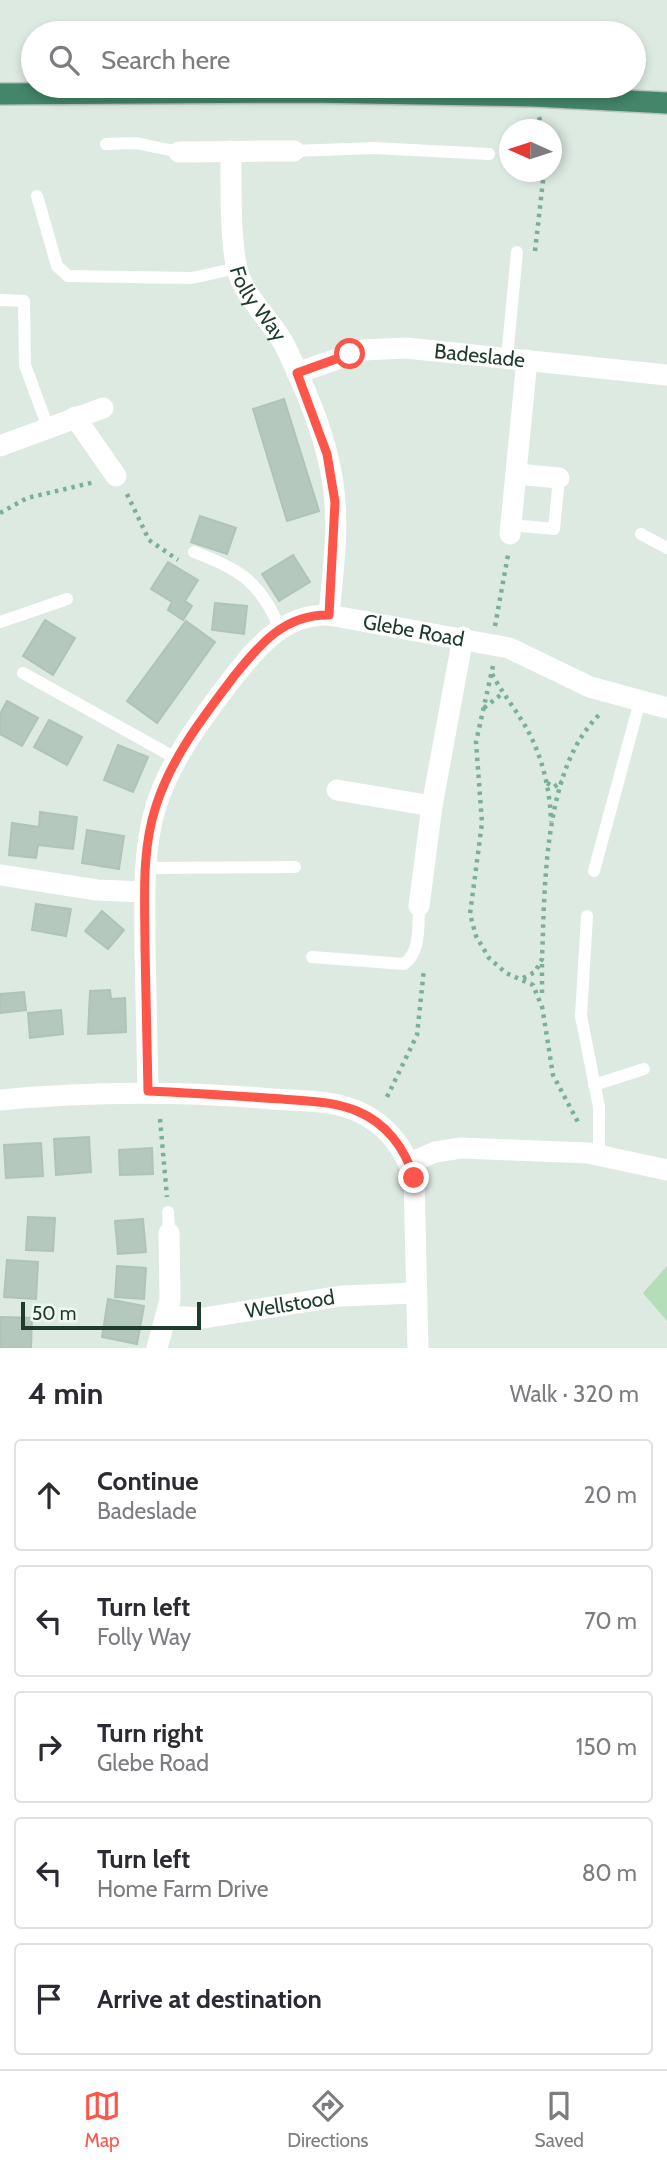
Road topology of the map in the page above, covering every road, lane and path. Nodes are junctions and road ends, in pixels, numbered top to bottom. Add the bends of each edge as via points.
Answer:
1 (0, 94) edge
2 (21, 94) edge
3 (572, 98) edge
4 (667, 103) edge
5 (106, 144) dead end
6 (231, 151) junction
7 (294, 151) joint
8 (179, 152) joint
9 (489, 153) dead end
10 (37, 196) dead end
11 (517, 252) dead end
12 (237, 268) junction
13 (0, 300) edge
14 (517, 359) junction
15 (297, 373) junction
16 (667, 375) edge
17 (103, 408) dead end
18 (75, 417) junction
19 (48, 428) junction
20 (0, 446) edge
21 (516, 474) junction
22 (116, 476) joint
23 (559, 478) joint
24 (0, 513) edge
25 (511, 529) junction
26 (641, 534) dead end
27 (667, 548) edge
28 (194, 552) dead end
29 (67, 599) dead end
30 (329, 615) junction
31 (0, 622) edge
32 (280, 628) junction
33 (492, 635) dead end
34 (463, 637) junction
35 (494, 665) dead end
36 (23, 673) dead end
37 (492, 674) junction
38 (503, 693) junction
39 (612, 694) junction
40 (665, 701) edge
41 (640, 702) junction
42 (482, 711) junction
43 (177, 759) junction
44 (546, 780) junction
45 (563, 780) junction
46 (337, 790) dead end
47 (432, 806) junction
48 (551, 834) junction
49 (295, 867) dead end
50 (146, 868) junction
51 (594, 871) dead end
52 (0, 875) edge
53 (144, 892) junction
54 (419, 906) joint
55 (587, 916) dead end
56 (312, 957) dead end
57 (425, 959) dead end
58 (542, 959) junction
59 (521, 979) junction
60 (542, 1007) junction
61 (643, 1069) dead end
62 (594, 1084) junction
63 (148, 1091) junction
64 (387, 1097) dead end
65 (0, 1100) edge
66 (160, 1119) dead end
67 (594, 1154) junction
68 (410, 1163) junction
69 (667, 1170) edge
70 (168, 1212) joint
71 (169, 1233) joint
72 (415, 1293) junction
73 (167, 1316) junction
74 (157, 1348) edge
75 (418, 1348) edge

1 - 2 highway
3 - 4 highway
5 - 8 lane via 136,143
6 - 7 street
6 - 8 street
6 - 12 street, Folly Way
7 - 9 lane via 374,148
10 - 12 lane via 57,266 68,276 192,278
11 - 14 lane
12 - 15 street, Folly Way via 247,292 280,335
13 - 19 lane via 24,301 25,365
14 - 15 street, Badeslade via 382,348
14 - 16 street, Badeslade
14 - 21 street
15 - 30 street, Folly Way via 327,454 335,502
17 - 18 street
18 - 19 street
18 - 22 street
19 - 20 street
21 - 23 street
21 - 25 street
22 - 24 path via 27,498
23 - 25 lane via 554,529
25 - 33 path
26 - 27 lane
28 - 32 lane via 257,585
29 - 31 lane
30 - 32 street, Glebe Road via 302,618
30 - 34 street, Glebe Road
32 - 43 street, Glebe Road via 253,652
34 - 39 street, Glebe Road via 524,653
34 - 47 street
35 - 37 path
36 - 43 lane
37 - 38 path
37 - 42 path
38 - 42 path
38 - 44 path via 526,728
39 - 41 street, Glebe Road
39 - 45 path via 607,708 581,737
40 - 41 street, Glebe Road
41 - 51 lane
42 - 59 path via 476,742 481,839 470,914 489,958 506,974
43 - 50 street, Glebe Road via 155,808
44 - 45 path via 554,787
44 - 48 path
45 - 48 path
46 - 47 street
47 - 54 street
48 - 58 path
49 - 50 lane
50 - 53 street, Glebe Road
52 - 53 street via 97,890
53 - 63 street, Glebe Road
54 - 56 lane via 416,950 404,964
55 - 62 lane via 581,1016
57 - 64 path via 417,1035
58 - 59 path via 535,972
58 - 60 path
59 - 60 path via 537,991
60 - 67 path via 554,1075
61 - 62 lane
62 - 67 lane via 599,1107
63 - 65 street
63 - 68 street via 346,1107 386,1130
66 - 70 path
67 - 68 street via 461,1148
67 - 69 street
68 - 72 street via 416,1194
70 - 71 lane
71 - 73 street
72 - 73 street, Wellstood via 341,1296 203,1318
72 - 75 street
73 - 74 street

